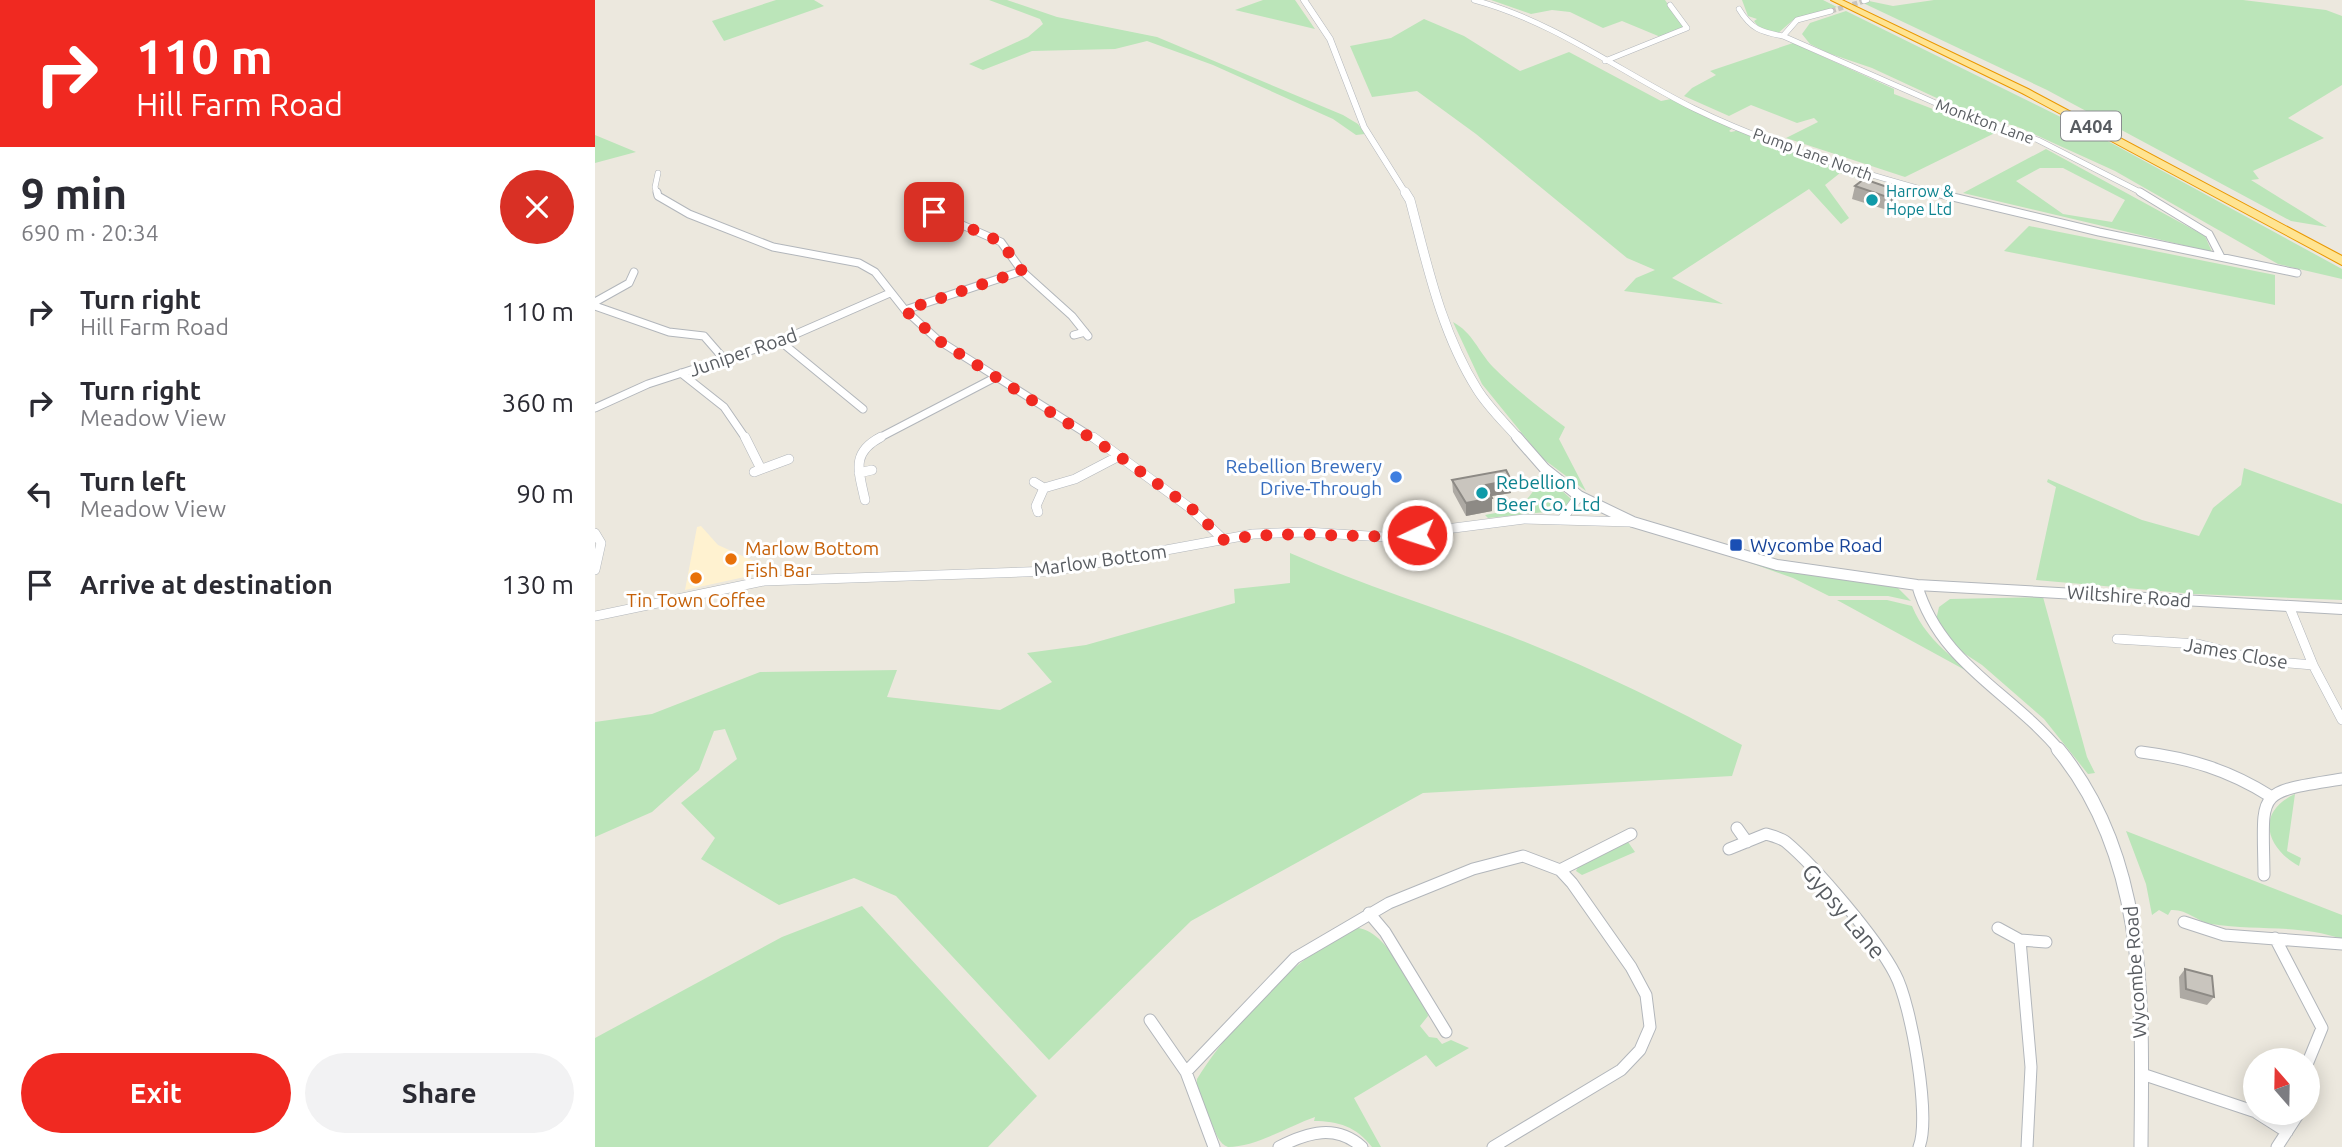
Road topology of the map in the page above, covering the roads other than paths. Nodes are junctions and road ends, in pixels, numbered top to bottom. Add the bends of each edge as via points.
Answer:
1 (1304, 0) edge
2 (1474, 0) edge
3 (1846, 0) edge
4 (1670, 5) dead end
5 (1833, 5) edge
6 (1739, 9) dead end
7 (1783, 36) junction
8 (1605, 61) junction
9 (658, 173) dead end
10 (930, 213) dead end
11 (2342, 254) edge
12 (2221, 257) junction
13 (2342, 261) edge
14 (1022, 271) junction
15 (634, 272) dead end
16 (2297, 273) dead end
17 (890, 293) junction
18 (595, 304) edge
19 (905, 310) junction
20 (1086, 334) joint
21 (1074, 335) dead end
22 (780, 341) junction
23 (724, 359) junction
24 (681, 373) junction
25 (996, 377) junction
26 (853, 401) junction
27 (843, 405) dead end
28 (595, 408) edge
29 (863, 410) dead end
30 (1119, 456) junction
31 (789, 459) dead end
32 (757, 470) joint
33 (872, 470) dead end
34 (859, 473) junction
35 (1034, 482) dead end
36 (1044, 488) junction
37 (1580, 496) junction
38 (865, 500) dead end
39 (1038, 512) dead end
40 (1563, 518) junction
41 (1633, 523) junction
42 (595, 533) edge
43 (1224, 540) junction
44 (595, 570) edge
45 (1917, 585) junction
46 (2289, 606) junction
47 (2342, 609) edge
48 (595, 616) edge
49 (2117, 639) dead end
50 (2313, 664) junction
51 (2342, 720) edge
52 (2141, 752) dead end
53 (2342, 779) edge
54 (2270, 796) junction
55 (1737, 828) dead end
56 (1631, 834) dead end
57 (1748, 842) junction
58 (1729, 849) dead end
59 (1560, 870) junction
60 (2265, 875) dead end
61 (1369, 913) junction
62 (2184, 922) dead end
63 (1999, 928) dead end
64 (2275, 938) junction
65 (2020, 940) junction
66 (2046, 943) dead end
67 (2342, 944) edge
68 (1150, 1020) dead end
69 (1439, 1028) dead end
70 (2314, 1048) edge
71 (1186, 1072) junction
72 (2141, 1074) junction
73 (2243, 1109) edge
74 (2276, 1125) edge
75 (2291, 1125) edge
76 (2287, 1132) junction
77 (1214, 1147) edge
78 (1279, 1147) edge
79 (1362, 1147) edge
80 (1493, 1147) edge
81 (1919, 1147) edge
82 (2027, 1147) edge
83 (2141, 1147) edge
84 (2277, 1147) edge

1 - 37 street via 1330,39 1364,127 1411,200 1438,303 1468,374 1545,469
2 - 8 street, Pump Lane North via 1523,16
3 - 11 highway, A404 via 2029,86
4 - 8 street via 1687,28
5 - 7 street via 1797,20
5 - 13 highway, A404 via 2025,91
6 - 7 street, Monkton Lane via 1752,28
7 - 12 street, Monkton Lane via 1933,103 2011,129 2088,164 2200,227
8 - 12 street, Pump Lane North via 1772,142 1880,178
9 - 17 street via 658,196 689,214 773,247 859,263 883,280
10 - 14 street via 1001,242
12 - 16 street, Pump Lane North
14 - 19 street
14 - 20 street
15 - 18 street via 629,284
17 - 19 street
17 - 22 street, Juniper Road
18 - 23 street via 669,332 704,336
19 - 25 street via 938,340
20 - 21 street
22 - 23 street, Juniper Road
22 - 26 street
23 - 24 street, Juniper Road
24 - 28 street, Juniper Road
24 - 32 street via 738,422
25 - 30 street
25 - 34 street via 868,444 859,453
26 - 27 street
26 - 29 street
30 - 36 street via 1075,479
30 - 43 street via 1191,508
31 - 32 street
33 - 34 street
34 - 38 street
35 - 36 street
36 - 39 street
37 - 40 street
37 - 41 street
40 - 41 street, Marlow Bottom
40 - 43 street, Marlow Bottom via 1478,523 1384,537 1306,532
41 - 45 street via 1777,565
42 - 44 street via 601,543
43 - 48 street, Marlow Bottom via 1052,571 764,581
45 - 46 street, Wiltshire Road
45 - 72 street, Wycombe Road via 1930,627 1947,649 2040,727 2082,779 2105,821 2124,867 2138,946
46 - 47 street, Wiltshire Road
46 - 50 street
49 - 50 street, James Close via 2198,644 2263,661
50 - 51 street
52 - 54 street via 2221,767
53 - 54 street
54 - 60 street via 2263,807
55 - 57 street
56 - 59 street
57 - 58 street, Gypsy Lane
57 - 81 street, Gypsy Lane via 1766,834 1784,841 1850,911 1896,975 1920,1068 1924,1135
59 - 61 street via 1523,856 1473,869
59 - 80 street via 1631,967 1646,995 1650,1027 1640,1050 1621,1070
61 - 69 street via 1385,932
61 - 71 street via 1295,958
62 - 64 street via 2224,935
63 - 65 street
64 - 67 street
64 - 70 street via 2322,1028
65 - 66 street
65 - 82 street via 2031,1067
68 - 71 street
71 - 77 street
72 - 73 street
72 - 83 street, Wycombe Road
74 - 76 street
75 - 76 street
76 - 84 street
78 - 79 street via 1316,1130 1344,1134

